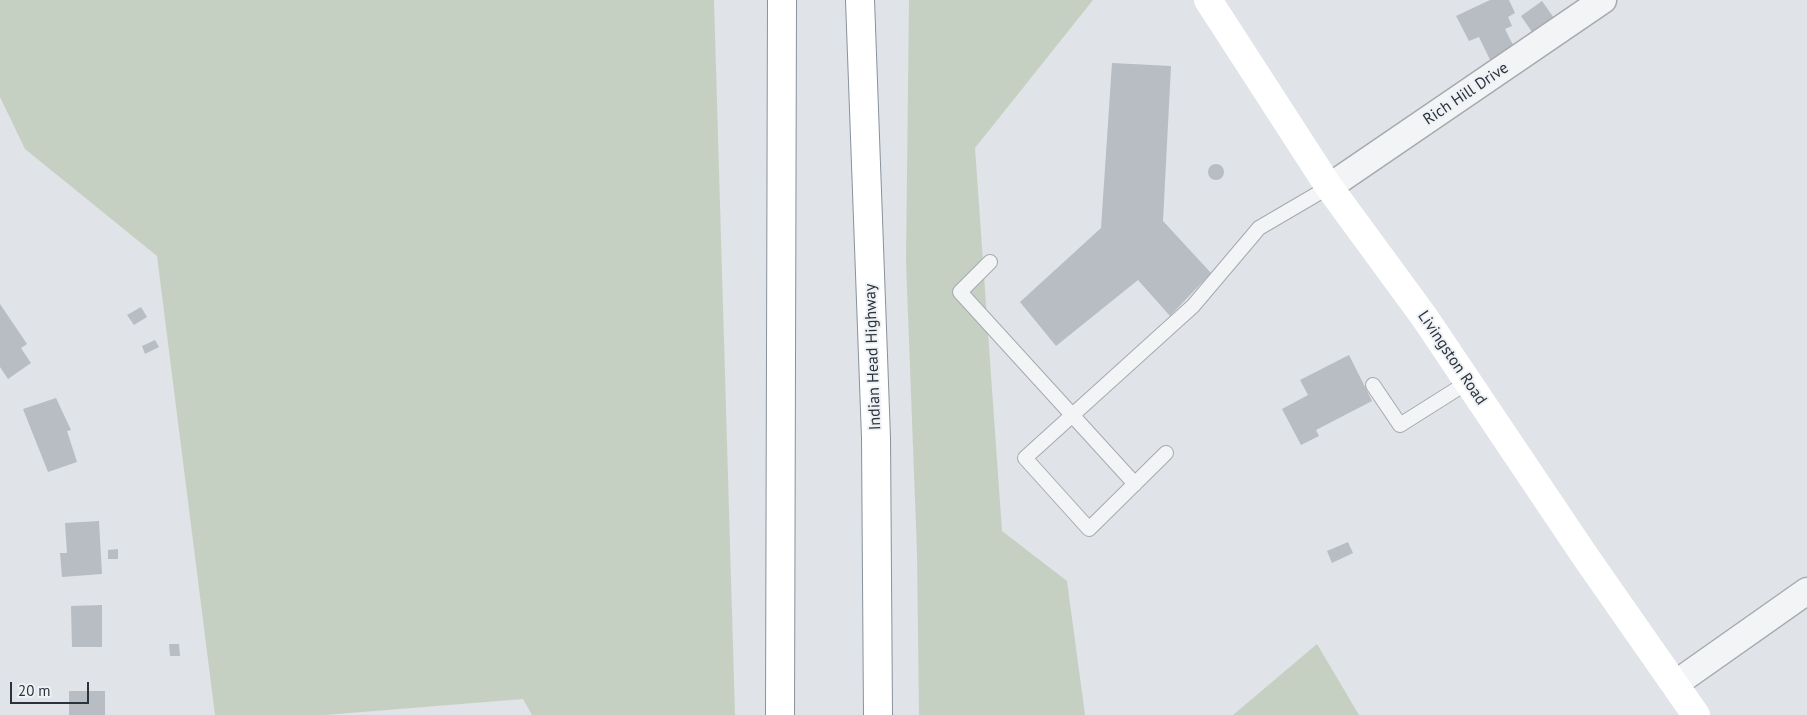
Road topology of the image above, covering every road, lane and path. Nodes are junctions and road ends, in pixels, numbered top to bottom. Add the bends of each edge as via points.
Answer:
1 (782, 0) edge
2 (860, 0) edge
3 (1208, 0) edge
4 (1603, 0) edge
5 (1329, 187) junction
6 (990, 262) dead end
7 (1468, 382) junction
8 (1373, 385) dead end
9 (1073, 414) junction
10 (1166, 453) dead end
11 (1135, 484) junction
12 (1807, 591) edge
13 (1675, 684) junction
14 (780, 715) edge
15 (878, 715) edge
16 (1696, 715) edge

1 - 14 main road
2 - 15 main road, Indian Head Highway via 876,438
3 - 5 main road, Livingston Road
4 - 5 street, Rich Hill Drive
5 - 7 main road, Livingston Road
5 - 9 lane via 1258,228 1193,306
6 - 9 lane via 960,292
7 - 8 lane via 1400,425
7 - 13 main road, Livingston Road
9 - 11 lane
9 - 11 lane via 1025,458 1089,529
10 - 11 lane
12 - 13 street
13 - 16 main road, Livingston Road

